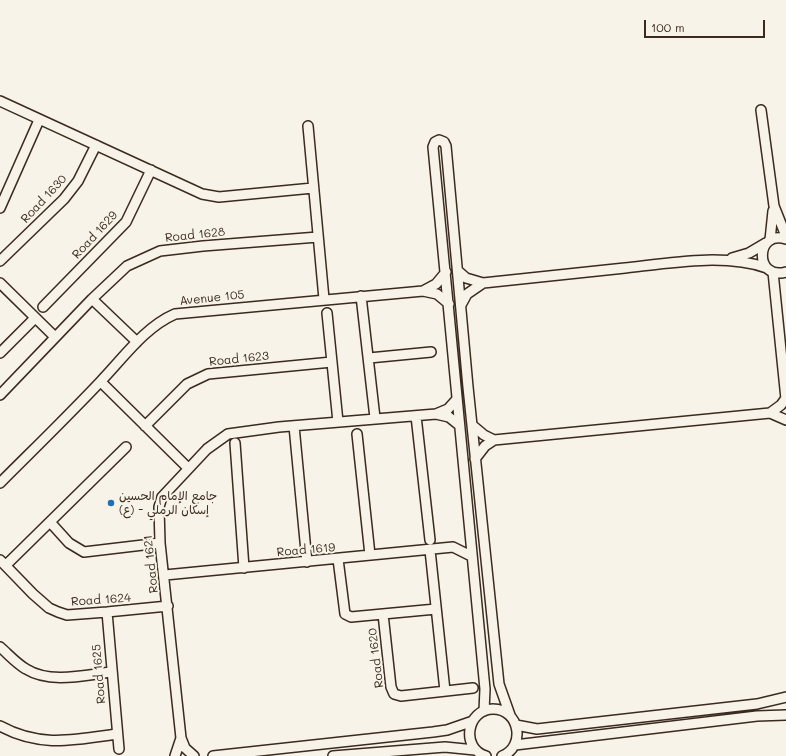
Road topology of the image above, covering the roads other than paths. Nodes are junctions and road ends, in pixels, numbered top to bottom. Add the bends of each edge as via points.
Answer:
1 (0, 101) edge
2 (761, 110) dead end
3 (39, 120) junction
4 (308, 126) dead end
5 (96, 146) junction
6 (150, 170) junction
7 (313, 188) junction
8 (772, 194) junction
9 (0, 208) edge
10 (318, 237) junction
11 (786, 238) edge
12 (769, 242) junction
13 (729, 259) junction
14 (0, 261) edge
15 (770, 270) junction
16 (458, 271) junction
17 (446, 272) junction
18 (786, 272) edge
19 (0, 283) edge
20 (483, 283) junction
21 (423, 291) junction
22 (361, 296) junction
23 (92, 299) junction
24 (324, 299) junction
25 (449, 304) junction
26 (461, 305) junction
27 (43, 307) dead end
28 (327, 313) dead end
29 (35, 318) junction
30 (55, 337) junction
31 (137, 342) junction
32 (0, 352) edge
33 (431, 352) dead end
34 (368, 358) junction
35 (332, 362) junction
36 (101, 382) junction
37 (0, 395) edge
38 (457, 398) junction
39 (786, 399) edge
40 (770, 413) junction
41 (436, 414) junction
42 (416, 416) junction
43 (375, 418) junction
44 (786, 420) edge
45 (338, 422) junction
46 (472, 424) junction
47 (459, 425) junction
48 (145, 426) junction
49 (294, 426) junction
50 (356, 434) dead end
51 (494, 440) junction
52 (235, 443) dead end
53 (126, 447) dead end
54 (475, 459) junction
55 (188, 468) junction
56 (0, 483) edge
57 (50, 522) junction
58 (470, 536) junction
59 (430, 540) dead end
60 (160, 543) junction
61 (453, 547) junction
62 (430, 550) junction
63 (370, 555) junction
64 (472, 556) junction
65 (338, 559) junction
66 (307, 562) junction
67 (3, 563) edge
68 (244, 568) junction
69 (165, 575) junction
70 (168, 606) junction
71 (436, 609) junction
72 (107, 612) junction
73 (383, 614) junction
74 (0, 647) edge
75 (111, 672) junction
76 (473, 688) dead end
77 (446, 691) junction
78 (786, 697) edge
79 (484, 711) junction
80 (510, 715) junction
81 (786, 715) edge
82 (473, 721) junction
83 (516, 725) junction
84 (0, 726) edge
85 (117, 734) junction
86 (181, 738) junction
87 (119, 748) dead end
88 (512, 750) edge
89 (482, 754) edge
90 (175, 756) edge
91 (194, 756) edge
92 (213, 756) edge
93 (333, 756) edge
94 (502, 756) edge

1 - 3 street
2 - 8 street
3 - 5 street
3 - 9 street
4 - 7 street
5 - 6 street
5 - 14 street, Road 1630 via 78,181 64,199
6 - 7 street via 202,194 219,197
6 - 27 street, Road 1629 via 126,222
7 - 10 street
8 - 11 street via 777,218
8 - 12 street via 773,217
10 - 23 street, Road 1628 via 160,251 127,266
10 - 24 street
11 - 12 street
12 - 13 street via 749,253
12 - 15 street via 762,255
13 - 15 street via 748,262
13 - 20 street
15 - 18 street
15 - 39 street
16 - 17 street via 446,146 439,140 433,147
16 - 20 street via 466,278
16 - 26 street
17 - 21 street, Avenue 105 via 436,284
17 - 25 street
19 - 29 street
20 - 26 street via 467,294
21 - 22 street, Avenue 105
21 - 25 street, Avenue 105 via 438,294
22 - 24 street, Avenue 105
22 - 34 street
23 - 30 street, Road 1628
23 - 31 street
24 - 31 street, Avenue 105 via 175,314 163,319
25 - 38 street
26 - 46 street
28 - 35 street
29 - 30 street
29 - 32 street
30 - 37 street, Road 1628
31 - 36 street, Avenue 105
33 - 34 street
34 - 43 street
35 - 45 street
35 - 48 street, Road 1623 via 208,374 187,384
36 - 48 street
36 - 56 street, Avenue 105
38 - 41 street, Road 1621 via 448,409
38 - 47 street
39 - 40 street
40 - 44 street
40 - 51 street
41 - 42 street, Road 1621
41 - 47 street, Road 1621 via 449,417
42 - 43 street, Road 1621
42 - 59 street
43 - 45 street, Road 1621
45 - 49 street, Road 1621
46 - 51 street
46 - 54 street
47 - 58 street
48 - 55 street
49 - 55 street, Road 1621 via 228,434 217,440
49 - 66 street
50 - 63 street
51 - 54 street via 485,446
52 - 68 street
53 - 57 street, Road 1624
54 - 80 street via 499,684
55 - 60 street, Road 1621 via 162,497 158,507
57 - 60 street via 69,543 84,552
57 - 67 street, Road 1624
58 - 61 street, Road 1619
58 - 64 street
60 - 69 street, Road 1621
61 - 62 street, Road 1619
61 - 64 street
62 - 63 street, Road 1619
62 - 71 street
63 - 65 street, Road 1619
64 - 79 street via 485,689
65 - 66 street, Road 1619
65 - 73 street, Road 1620 via 345,614 350,617
66 - 68 street, Road 1619
67 - 72 street, Road 1624 via 49,608 67,615
68 - 69 street, Road 1619
69 - 70 street, Road 1621
70 - 72 street, Road 1624
70 - 86 street, Road 1621
71 - 73 street, Road 1620
71 - 77 street
72 - 75 street, Road 1625
73 - 77 street, Road 1620 via 391,687 394,694 401,696
74 - 75 street via 25,669 37,674 54,677
75 - 85 street, Road 1625
76 - 77 street, Road 1620
78 - 83 street via 757,704 537,730
79 - 80 street via 493,709
79 - 82 street
80 - 83 street
81 - 88 street via 758,716
82 - 89 street via 469,736
82 - 92 street via 433,732
83 - 88 street via 518,732
84 - 85 street via 19,736 47,742
85 - 87 street, Road 1625
86 - 90 street, Road 1621
86 - 91 street, Road 1621 via 185,748
88 - 94 street
89 - 93 street via 453,747

